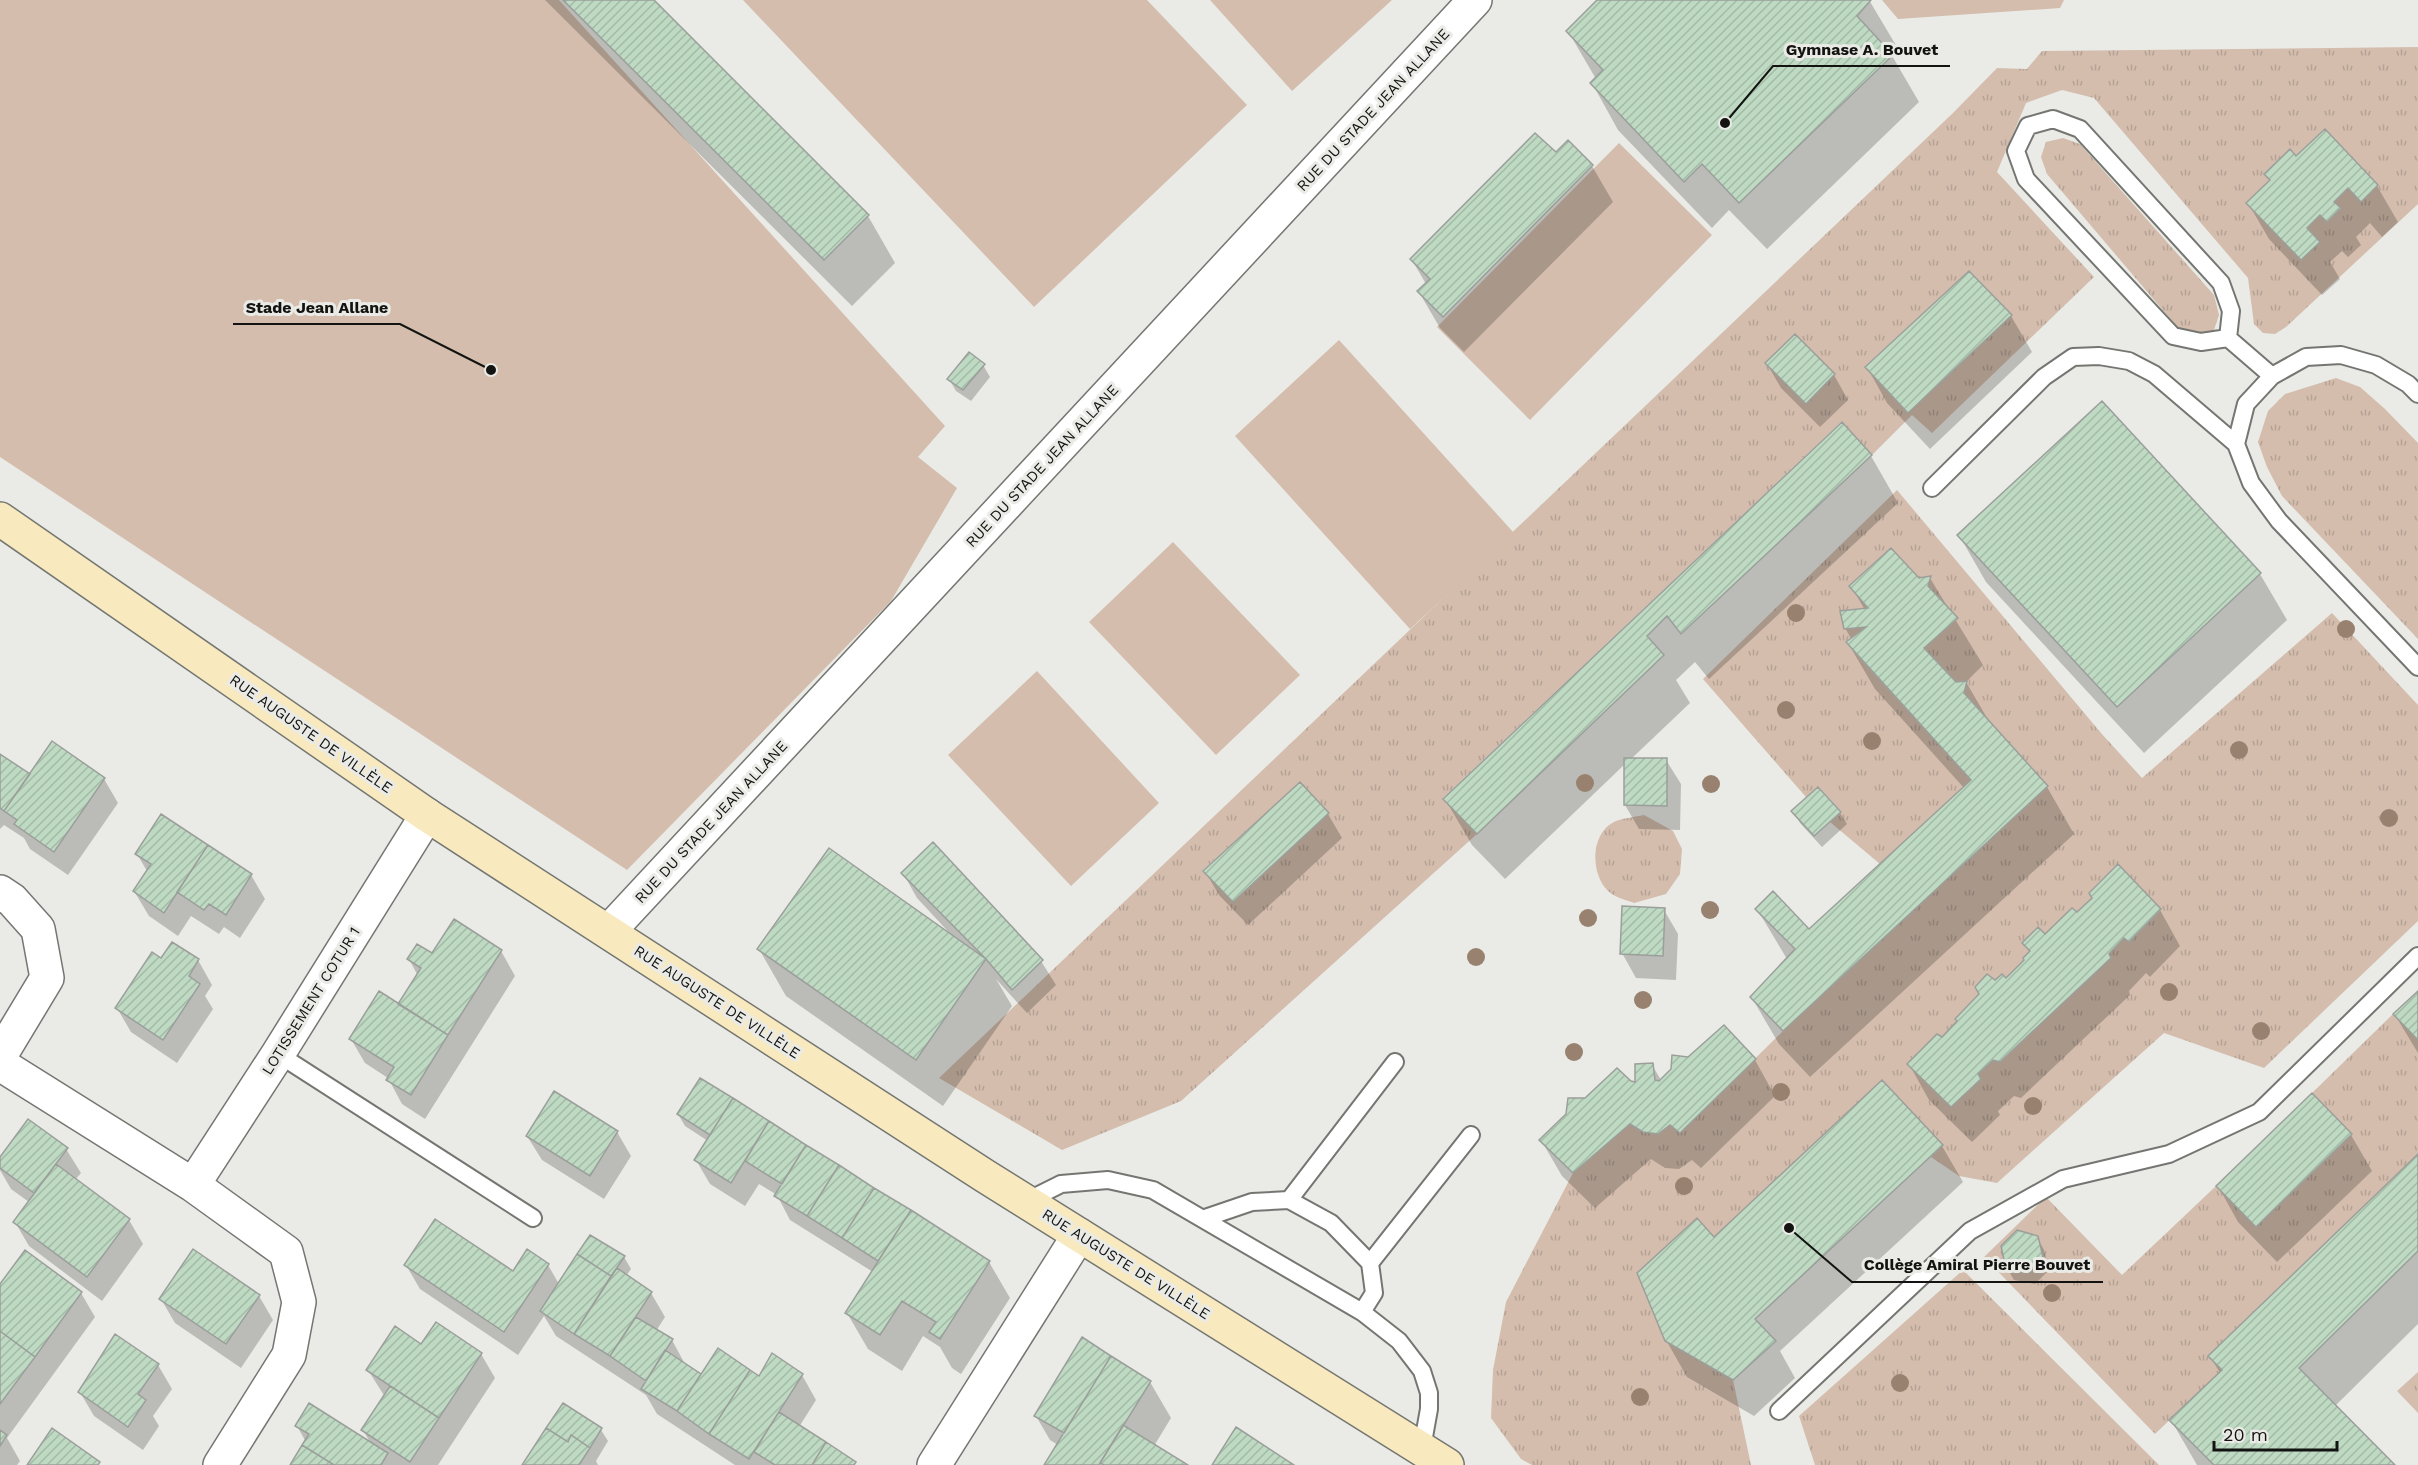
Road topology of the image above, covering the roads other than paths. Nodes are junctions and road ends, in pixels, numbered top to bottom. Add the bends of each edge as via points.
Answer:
1 (1475, 0) edge
2 (2228, 338) junction
3 (2272, 376) junction
4 (2418, 394) edge
5 (2236, 444) junction
6 (1932, 488) dead end
7 (0, 519) edge
8 (2418, 667) edge
9 (427, 815) junction
10 (0, 892) edge
11 (609, 931) junction
12 (2418, 956) edge
13 (278, 1054) junction
14 (0, 1056) edge
15 (1395, 1062) dead end
16 (0, 1064) edge
17 (1471, 1135) dead end
18 (193, 1185) junction
19 (1289, 1200) junction
20 (1025, 1202) junction
21 (533, 1218) dead end
22 (1205, 1218) junction
23 (1079, 1235) junction
24 (1370, 1263) junction
25 (1362, 1312) junction
26 (1779, 1411) dead end
27 (1434, 1457) edge
28 (220, 1465) edge
29 (934, 1465) edge

1 - 11 street, RUE DU STADE JEAN ALLANE
2 - 2 lane via 2201,342 2173,336 2026,179 2016,151 2028,126 2053,120 2080,129 2221,283 2230,311
2 - 3 lane
3 - 4 lane via 2306,357 2341,355 2376,365
3 - 5 lane via 2246,404
5 - 6 lane via 2154,374 2129,361 2073,357 2044,376
5 - 8 lane via 2251,483 2279,521
7 - 9 main road, RUE AUGUSTE DE VILLÈLE
9 - 11 main road, RUE AUGUSTE DE VILLÈLE
9 - 13 street, LOTISSEMENT COTUR 1
10 - 14 street via 38,929 47,978
11 - 20 main road, RUE AUGUSTE DE VILLÈLE
12 - 26 lane via 2259,1112 2169,1154 2063,1179 1970,1231
13 - 18 street, LOTISSEMENT COTUR 1
13 - 21 lane
15 - 19 lane
16 - 18 street
17 - 24 lane
18 - 28 street via 286,1252 299,1302 289,1355
19 - 22 lane via 1252,1202
19 - 24 lane via 1331,1223
20 - 22 lane via 1061,1184 1108,1180 1154,1190
20 - 23 main road, RUE AUGUSTE DE VILLÈLE
22 - 25 lane
23 - 27 main road, RUE AUGUSTE DE VILLÈLE
23 - 29 street
24 - 25 lane via 1374,1293
25 - 27 lane via 1399,1341 1422,1371 1429,1393

